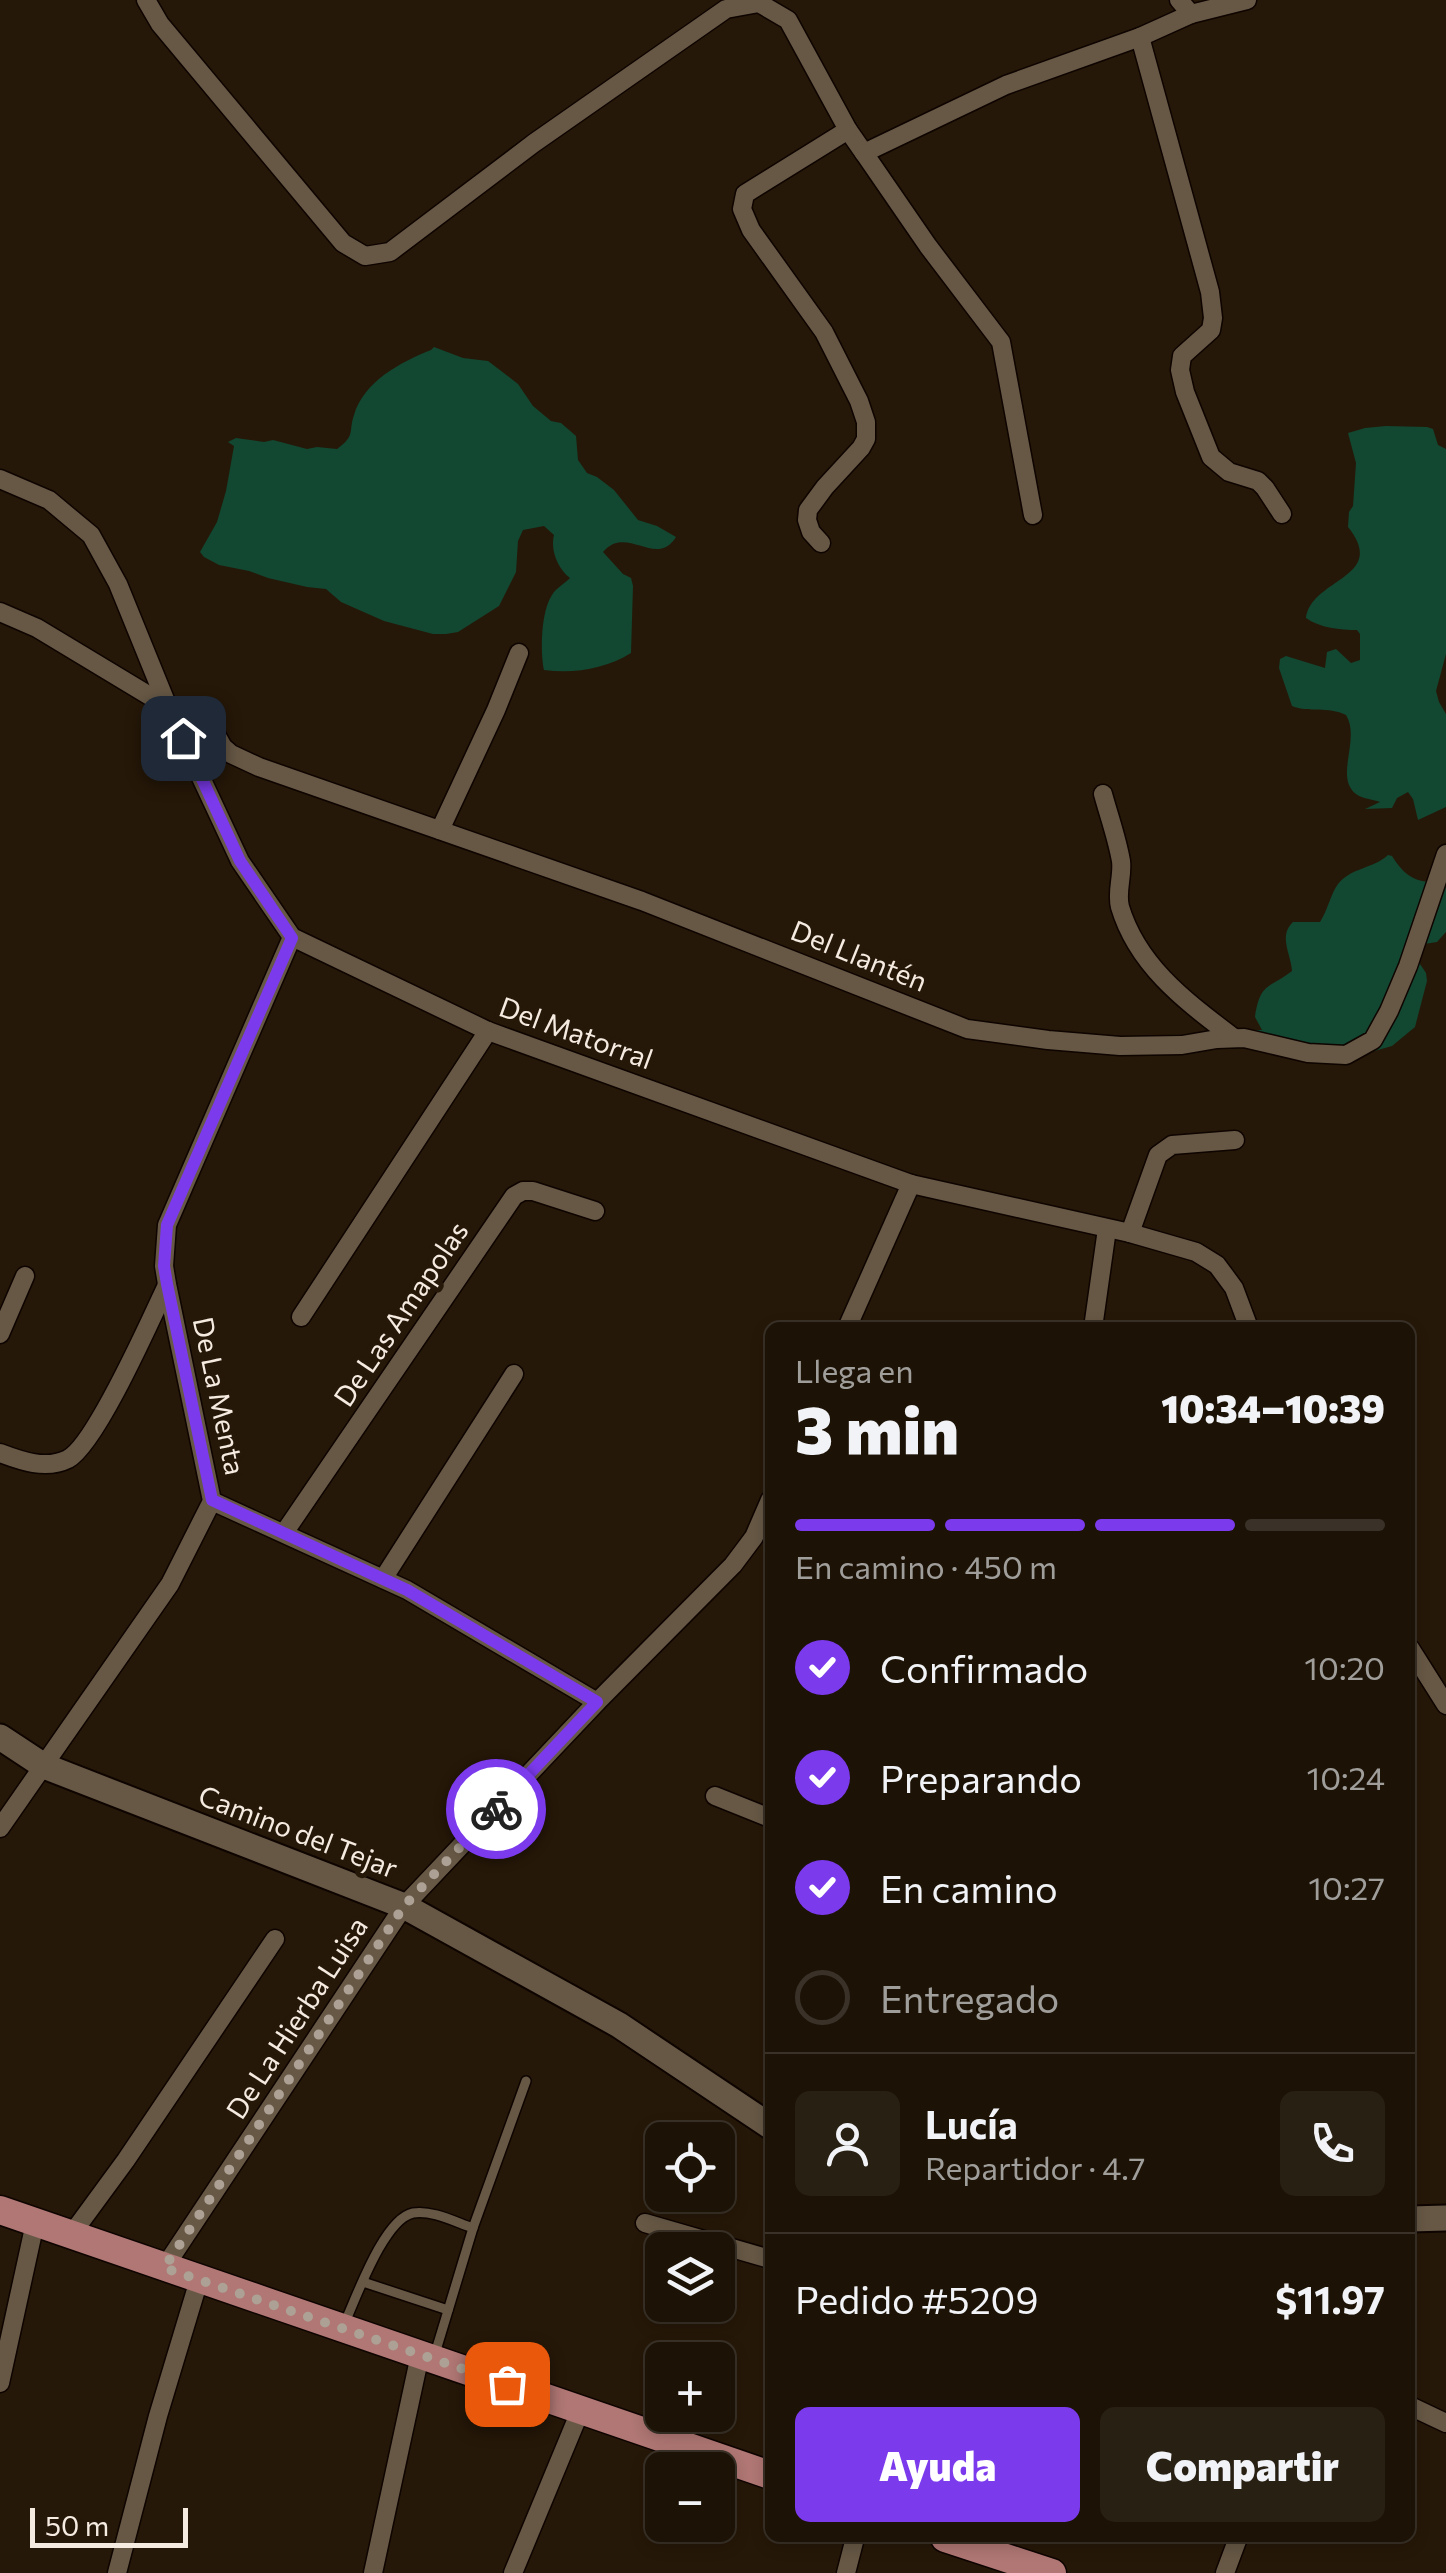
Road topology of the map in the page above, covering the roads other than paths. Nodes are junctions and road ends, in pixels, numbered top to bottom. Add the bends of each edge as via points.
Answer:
1 (146, 0) edge
2 (1247, 0) edge
3 (1185, 7) edge
4 (1140, 37) junction
5 (848, 130) junction
6 (864, 153) junction
7 (0, 480) edge
8 (1032, 514) dead end
9 (1282, 514) dead end
10 (821, 543) dead end
11 (0, 612) edge
12 (519, 653) dead end
13 (168, 707) junction
14 (1103, 794) dead end
15 (440, 830) junction
16 (1446, 854) edge
17 (292, 938) junction
18 (488, 1030) junction
19 (1234, 1038) junction
20 (1235, 1140) dead end
21 (911, 1184) junction
22 (595, 1210) dead end
23 (1107, 1229) junction
24 (1130, 1233) junction
25 (25, 1276) dead end
26 (167, 1284) junction
27 (300, 1317) dead end
28 (850, 1322) edge
29 (1094, 1322) edge
30 (1247, 1322) edge
31 (0, 1334) edge
32 (514, 1374) dead end
33 (0, 1453) edge
34 (212, 1500) junction
35 (765, 1511) edge
36 (284, 1534) junction
37 (382, 1580) junction
38 (1415, 1656) edge
39 (597, 1702) junction
40 (1446, 1706) edge
41 (0, 1738) edge
42 (44, 1766) junction
43 (715, 1796) dead end
44 (765, 1816) edge
45 (0, 1828) edge
46 (404, 1906) junction
47 (274, 1939) dead end
48 (526, 2081) dead end
49 (765, 2123) edge
50 (0, 2210) edge
51 (1415, 2218) edge
52 (1446, 2218) edge
53 (646, 2223) dead end
54 (36, 2224) junction
55 (473, 2228) junction
56 (70, 2235) junction
57 (765, 2258) edge
58 (164, 2268) junction
59 (199, 2280) junction
60 (363, 2282) junction
61 (448, 2310) junction
62 (342, 2328) junction
63 (427, 2357) junction
64 (0, 2383) edge
65 (1415, 2408) edge
66 (581, 2409) junction
67 (1446, 2423) edge
68 (765, 2473) edge
69 (855, 2542) edge
70 (957, 2542) edge
71 (1237, 2542) edge
72 (118, 2573) edge
73 (373, 2573) edge
74 (513, 2573) edge
75 (846, 2573) edge
76 (1052, 2573) edge
77 (1225, 2573) edge

1 - 5 street via 343,243 366,256 390,252 726,8 759,3 788,20
2 - 3 street
3 - 4 street
4 - 6 street via 1006,85
4 - 9 street via 1210,292 1211,330 1182,356 1185,392 1211,457 1229,472 1258,481
5 - 6 street
5 - 10 street via 745,194 742,209 824,332 866,422 861,448 808,510 811,532
6 - 8 street via 1001,342
7 - 13 street via 49,500 91,535
11 - 13 street
12 - 15 street
13 - 15 street, Del Llantén via 212,727 244,761
13 - 17 street via 240,861
14 - 19 street via 1121,862 1120,905 1135,941 1180,996
15 - 19 street, Del Llantén via 967,1028 1120,1046
16 - 19 street, Del Llantén via 1408,966 1372,1040 1346,1055
17 - 18 street, Del Matorral
17 - 26 street, De La Menta via 167,1225
18 - 21 street, Del Matorral
18 - 27 street
20 - 24 street via 1172,1144 1158,1156
21 - 23 street, Del Matorral
21 - 28 street
22 - 36 street, De Las Amapolas via 533,1191 514,1196
23 - 24 street, Del Matorral
23 - 29 street
24 - 30 street, Del Matorral via 1217,1264
25 - 31 street
26 - 33 street via 88,1440 69,1458 47,1464
26 - 34 street, De La Menta
32 - 37 street
34 - 36 street
34 - 42 street, De La Menta via 170,1584
35 - 39 street, De La Hierba Luisa via 734,1566
36 - 37 street
37 - 39 street
38 - 40 street
39 - 46 street, De La Hierba Luisa
41 - 42 street, Camino del Tejar
42 - 45 street, De La Menta
42 - 46 street, Camino del Tejar
43 - 44 street
46 - 49 street, Camino del Tejar via 619,2025
46 - 58 street, De La Hierba Luisa
47 - 56 street
48 - 55 lane
50 - 54 main road
51 - 52 street
53 - 57 street
54 - 56 main road
54 - 64 street
55 - 60 lane via 410,2213 396,2223
55 - 61 lane
56 - 58 main road
58 - 59 main road
59 - 62 main road
59 - 72 street
60 - 61 lane
60 - 62 lane
61 - 63 lane
62 - 63 main road
63 - 66 main road
63 - 73 street
65 - 67 street
66 - 68 main road
66 - 74 street
69 - 75 street
70 - 76 main road
71 - 77 street

